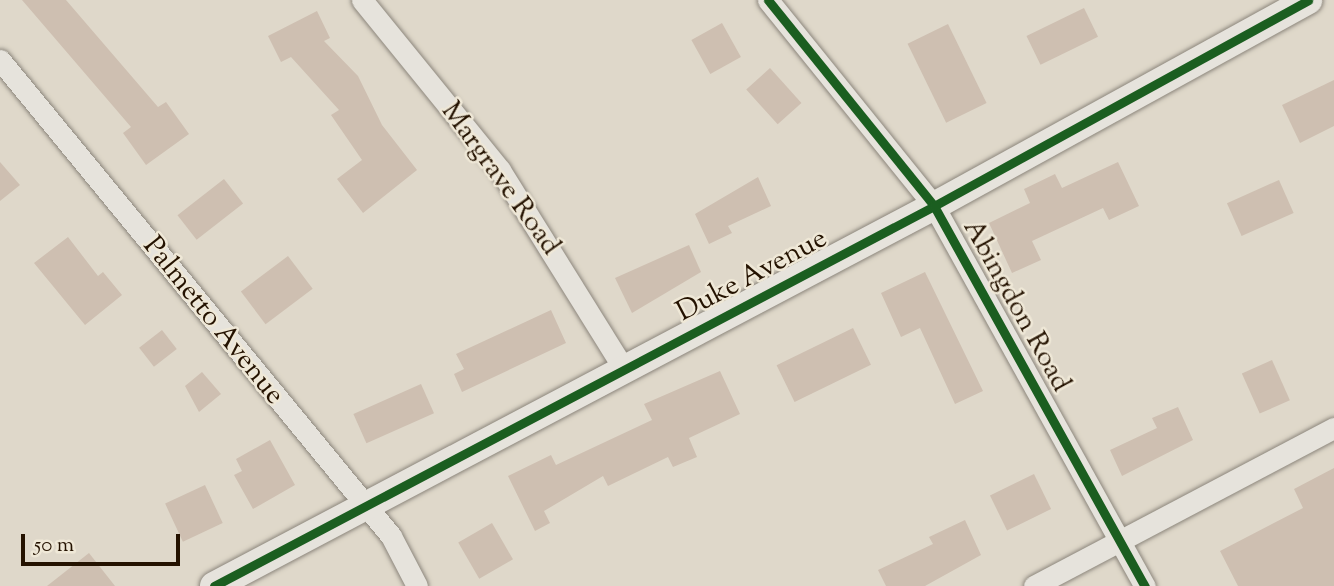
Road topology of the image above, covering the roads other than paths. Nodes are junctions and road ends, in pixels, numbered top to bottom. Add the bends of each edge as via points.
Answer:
1 (362, 0) edge
2 (768, 0) edge
3 (1308, 0) edge
4 (0, 60) edge
5 (934, 206) junction
6 (624, 369) junction
7 (1334, 428) edge
8 (364, 506) junction
9 (1121, 541) junction
10 (214, 586) edge
11 (417, 586) edge
12 (1034, 586) edge
13 (1145, 586) edge

1 - 6 street, Margrave Road via 500,170
2 - 5 street, Abingdon Road
3 - 5 street, Duke Avenue
4 - 8 street, Palmetto Avenue
5 - 6 street, Duke Avenue
5 - 9 street, Abingdon Road
6 - 8 street, Duke Avenue
7 - 9 street
8 - 10 street, Duke Avenue
8 - 11 street, Palmetto Avenue via 391,536
9 - 12 street
9 - 13 street, Abingdon Road

